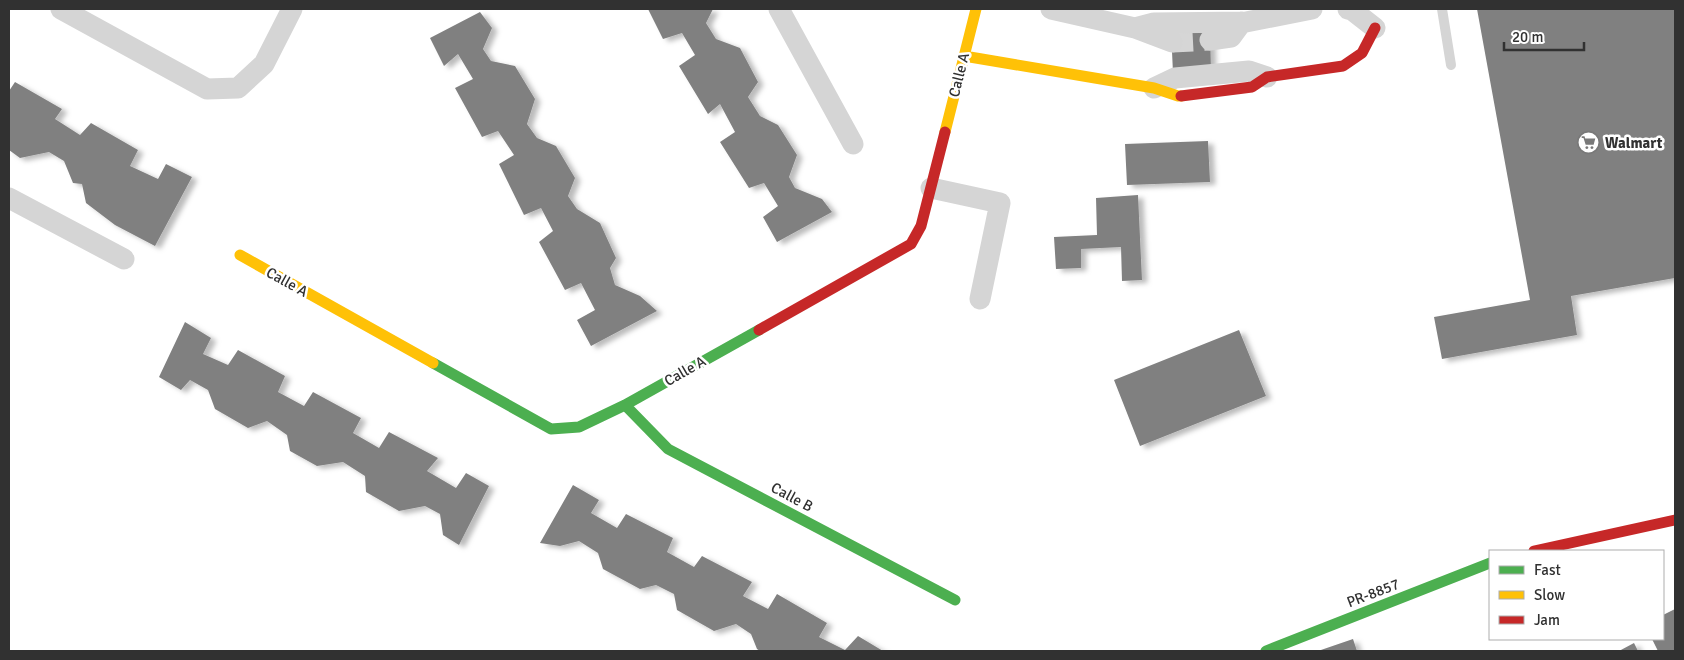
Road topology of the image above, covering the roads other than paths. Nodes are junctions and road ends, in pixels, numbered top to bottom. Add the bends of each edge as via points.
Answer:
1 (61, 9) edge
2 (780, 9) edge
3 (976, 9) edge
4 (1051, 9) edge
5 (1312, 9) edge
6 (1348, 9) edge
7 (1442, 9) edge
8 (287, 11) edge
9 (1374, 18) edge
10 (1242, 22) junction
11 (1135, 28) junction
12 (1210, 40) tunnel mouth
13 (1172, 42) tunnel mouth
14 (964, 56) junction
15 (1451, 65) dead end
16 (1267, 77) joint
17 (1154, 88) joint
18 (853, 144) dead end
19 (931, 188) junction
20 (9, 198) edge
21 (240, 255) dead end
22 (124, 259) dead end
23 (980, 299) dead end
24 (625, 406) junction
25 (1675, 520) edge
26 (1539, 550) edge
27 (1489, 563) edge
28 (956, 600) dead end
29 (1266, 651) edge

1 - 8 street via 207,89 238,88 264,64
2 - 18 street
3 - 14 street, Calle A
4 - 11 street
5 - 10 street
6 - 9 street
7 - 15 lane
9 - 16 street via 1362,53 1344,66
10 - 11 street via 1154,23
10 - 12 street via 1231,37
11 - 13 street
14 - 17 street
14 - 19 street, Calle A
16 - 17 street via 1249,71 1175,78
19 - 23 street via 1000,203
19 - 24 street, Calle A via 911,244
20 - 22 street
21 - 24 street, Calle A via 551,429 578,427
24 - 28 street, Calle B via 668,449
25 - 26 street
27 - 29 street, PR-8857

